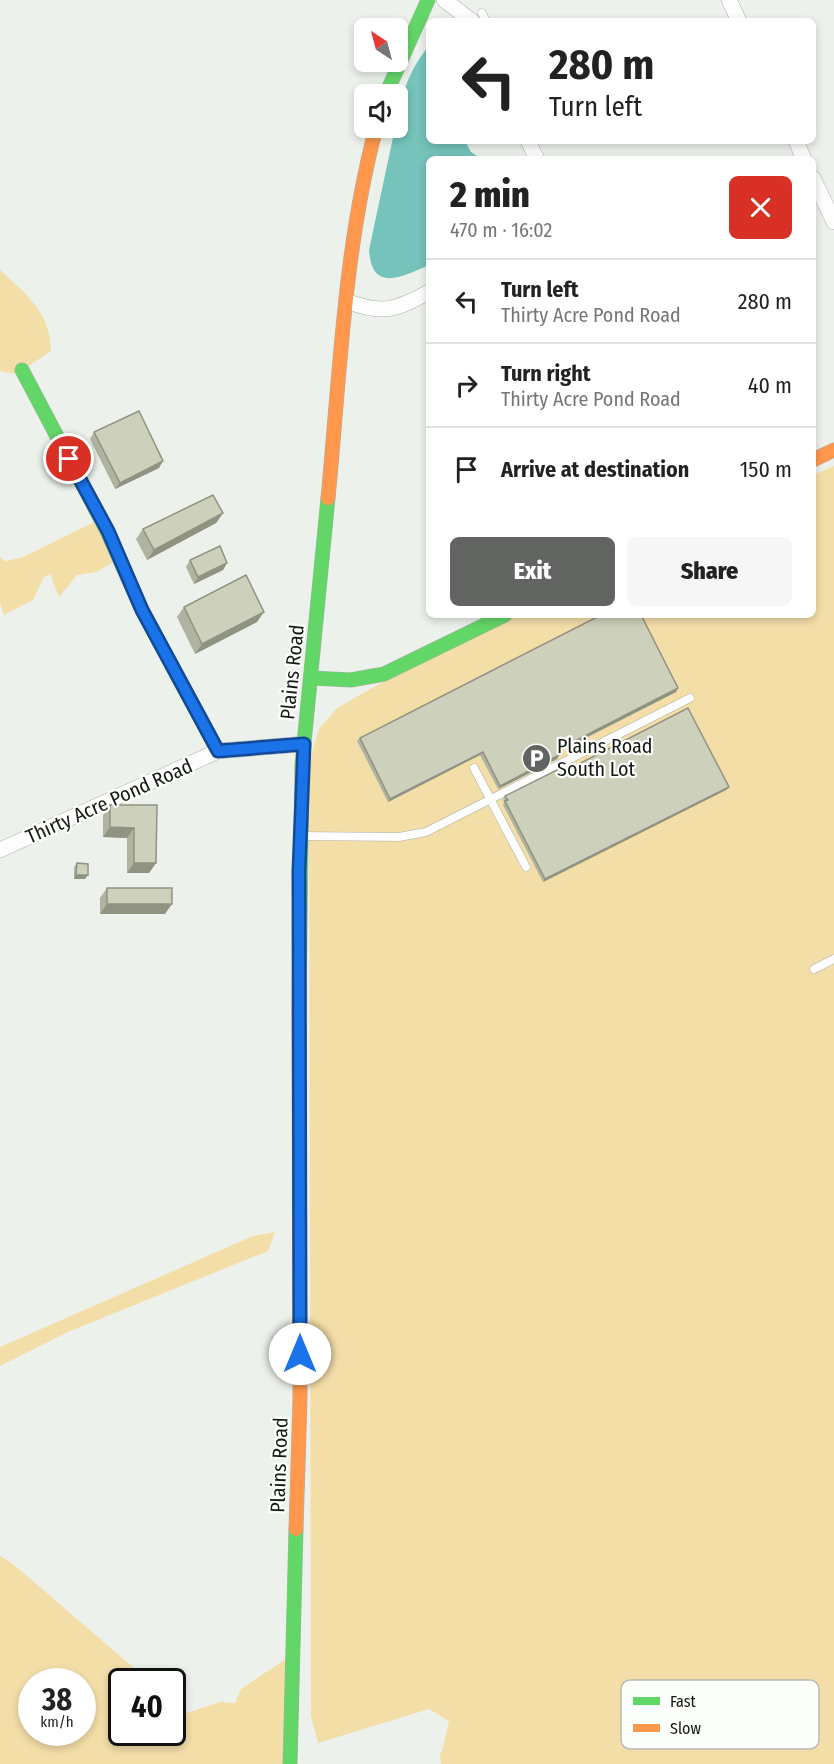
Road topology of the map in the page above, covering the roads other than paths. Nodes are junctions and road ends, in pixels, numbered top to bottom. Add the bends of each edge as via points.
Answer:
1 (428, 0) edge
2 (444, 0) edge
3 (729, 0) edge
4 (480, 18) edge
5 (738, 18) edge
6 (390, 84) edge
7 (373, 138) edge
8 (816, 184) edge
9 (834, 222) edge
10 (426, 294) edge
11 (349, 302) junction
12 (22, 370) dead end
13 (834, 450) edge
14 (816, 459) edge
15 (499, 618) edge
16 (311, 678) junction
17 (690, 698) dead end
18 (304, 744) junction
19 (218, 751) junction
20 (474, 768) dead end
21 (490, 800) junction
22 (300, 836) junction
23 (0, 850) edge
24 (526, 867) dead end
25 (834, 959) edge
26 (814, 969) dead end
27 (290, 1764) edge

1 - 6 street
2 - 4 street
3 - 5 street
7 - 11 street, Plains Road via 362,180
8 - 9 street
10 - 11 street via 401,306 372,310
11 - 16 street, Plains Road
12 - 19 street, Thirty Acre Pond Road via 108,531 142,610
13 - 14 street
15 - 16 street via 384,674 351,680
16 - 18 street, Plains Road
17 - 21 lane
18 - 19 street, Thirty Acre Pond Road
18 - 22 street, Plains Road
19 - 23 street, Thirty Acre Pond Road
20 - 21 lane
21 - 22 lane via 426,832 399,837
21 - 24 lane
22 - 27 street, Plains Road via 300,1400
25 - 26 lane

